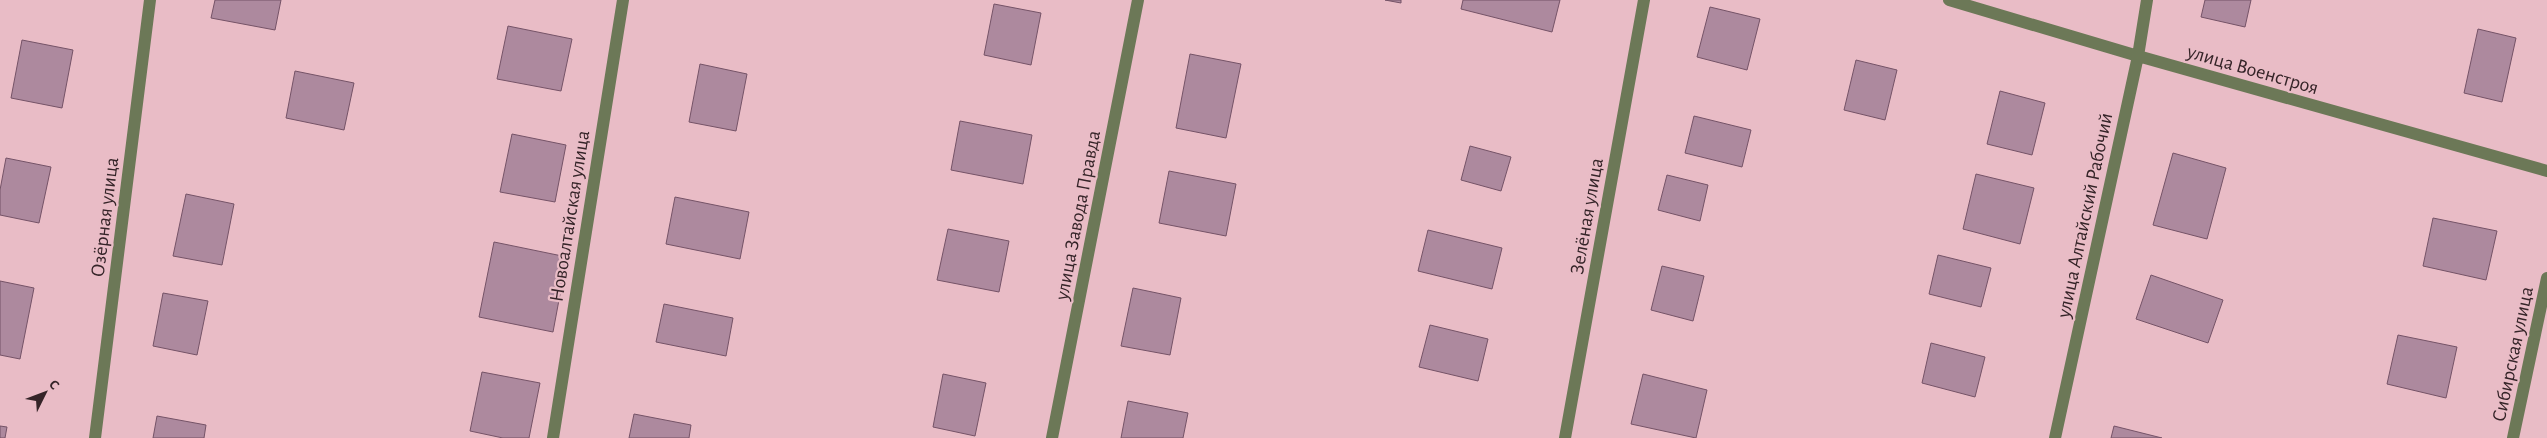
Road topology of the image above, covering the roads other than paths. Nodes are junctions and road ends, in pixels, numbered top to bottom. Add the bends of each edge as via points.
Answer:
1 (150, 0) edge
2 (623, 0) edge
3 (1138, 0) edge
4 (1644, 0) edge
5 (1949, 0) edge
6 (2147, 0) edge
7 (2138, 56) junction
8 (2547, 170) edge
9 (2547, 278) edge
10 (94, 438) edge
11 (553, 438) edge
12 (1052, 438) edge
13 (1565, 438) edge
14 (2055, 438) edge
15 (2513, 438) edge

1 - 10 street, Озёрная улица
2 - 11 street, Новоалтайская улица
3 - 12 street, улица Завода Правда
4 - 13 street, Зелёная улица
5 - 7 street, улица Военстроя
6 - 7 street, улица Алтайский Рабочий
7 - 8 street, улица Военстроя
7 - 14 street, улица Алтайский Рабочий
9 - 15 street, Сибирская улица

